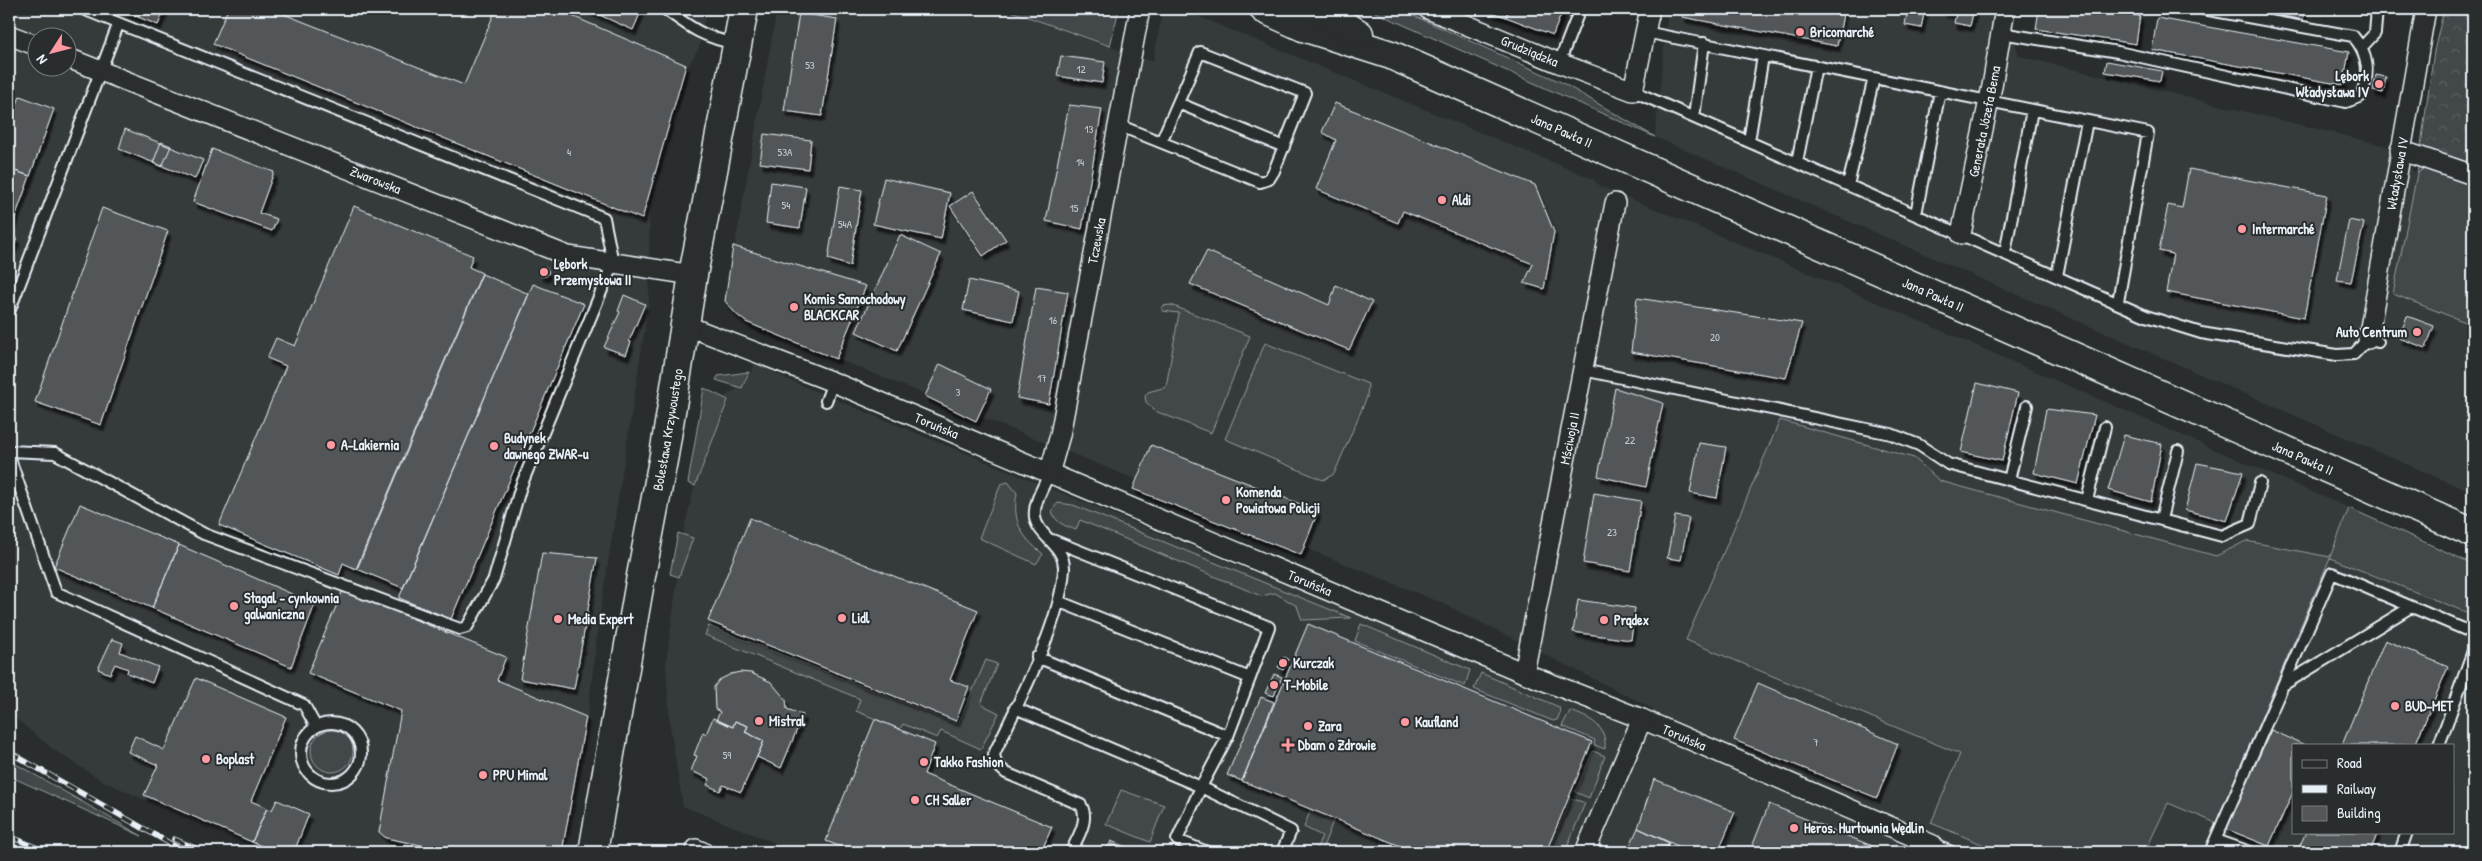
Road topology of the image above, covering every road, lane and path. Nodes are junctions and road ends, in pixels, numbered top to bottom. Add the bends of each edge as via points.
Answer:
1 (82, 9) edge
2 (665, 9) edge
3 (744, 9) edge
4 (1140, 9) edge
5 (1264, 9) edge
6 (1318, 9) edge
7 (1428, 9) edge
8 (1580, 9) edge
9 (1650, 9) edge
10 (2006, 9) edge
11 (2203, 9) edge
12 (2377, 9) edge
13 (2426, 9) edge
14 (1344, 19) edge
15 (118, 25) junction
16 (1645, 32) junction
17 (2001, 33) junction
18 (9, 35) edge
19 (28, 42) edge
20 (738, 44) junction
21 (1704, 44) junction
22 (2362, 47) junction
23 (1391, 56) junction
24 (1763, 56) junction
25 (78, 62) edge
26 (1559, 63) junction
27 (1816, 66) junction
28 (99, 71) junction
29 (1874, 78) junction
30 (1633, 91) junction
31 (1940, 91) junction
32 (1989, 101) junction
33 (1178, 103) junction
34 (2032, 110) junction
35 (1694, 117) junction
36 (2087, 121) junction
37 (1118, 125) junction
38 (1749, 141) junction
39 (1161, 142) junction
40 (1284, 147) junction
41 (2400, 150) junction
42 (1797, 162) junction
43 (2473, 176) edge
44 (1848, 185) junction
45 (1615, 203) dead end
46 (1916, 214) junction
47 (1961, 234) junction
48 (2005, 253) junction
49 (613, 263) junction
50 (693, 275) junction
51 (2057, 276) junction
52 (2118, 302) junction
53 (9, 312) edge
54 (685, 325) junction
55 (2373, 340) joint
56 (1583, 370) junction
57 (833, 382) junction
58 (826, 401) dead end
59 (2027, 406) dead end
60 (2105, 427) dead end
61 (9, 451) edge
62 (2178, 451) dead end
63 (9, 456) edge
64 (1049, 474) junction
65 (2009, 480) junction
66 (2260, 483) dead end
67 (2087, 500) junction
68 (2161, 519) junction
69 (2473, 533) edge
70 (1051, 540) junction
71 (1060, 602) junction
72 (2410, 607) junction
73 (2473, 633) edge
74 (2473, 651) edge
75 (1038, 657) junction
76 (1524, 673) junction
77 (1250, 678) junction
78 (2283, 685) junction
79 (1015, 708) junction
80 (1642, 719) junction
81 (316, 727) junction
82 (1228, 736) junction
83 (2439, 744) edge
84 (1201, 787) junction
85 (2406, 834) edge
86 (2216, 840) junction
87 (1932, 849) edge
88 (593, 852) edge
89 (1071, 852) edge
90 (1207, 852) edge
91 (1282, 852) edge
92 (1585, 852) edge
93 (1952, 852) edge
94 (2210, 852) edge
95 (2250, 852) edge
96 (2400, 852) edge

1 - 15 lane
2 - 20 lane via 697,32 714,40
3 - 20 main road, Bolesława Krzywoustego
4 - 37 street, Tczewska
5 - 23 main road, Jana Pawła II via 1303,27
6 - 14 main road, Jana Pawła II
7 - 26 street, Grudziądzka
8 - 26 lane
9 - 16 street
10 - 17 street, Generała Józefa Bema
11 - 22 lane via 2353,36
12 - 22 lane via 2375,33
13 - 41 street, Władysława IV
14 - 23 main road, Jana Pawła II
15 - 28 lane
15 - 49 lane via 604,218
16 - 21 lane
16 - 30 street
17 - 22 lane via 2118,52 2346,102 2360,97 2366,83 2368,67
17 - 32 street, Generała Józefa Bema
18 - 19 street
20 - 50 main road, Bolesława Krzywoustego
21 - 24 lane
21 - 35 lane
23 - 69 main road, Jana Pawła II
24 - 27 lane
24 - 38 lane
25 - 28 street, Zwarowska
26 - 30 street, Grudziądzka
27 - 29 lane
27 - 42 lane
28 - 49 street, Zwarowska via 568,256
28 - 53 lane
29 - 31 lane
29 - 44 lane
30 - 35 lane
31 - 32 lane
31 - 46 lane
32 - 34 lane
32 - 47 street, Generała Józefa Bema
33 - 39 lane
33 - 40 lane
33 - 40 lane via 1200,52 1305,93
34 - 36 lane
34 - 48 lane
35 - 38 lane
36 - 51 lane
36 - 52 lane via 2148,133
37 - 39 lane
37 - 64 street, Tczewska via 1060,435
38 - 42 lane
39 - 40 lane via 1260,182 1269,180
41 - 43 street
41 - 55 street, Władysława IV
42 - 44 lane
44 - 46 lane
45 - 56 street, Mściwoja II
46 - 47 lane
47 - 48 lane
48 - 51 lane
49 - 50 street, Zwarowska
49 - 61 lane via 521,486 494,579 467,627 460,629 204,534 55,453
50 - 54 main road, Bolesława Krzywoustego
51 - 52 lane
52 - 55 lane via 2146,316 2201,333 2338,355 2354,354
54 - 57 street, Toruńska
54 - 88 main road, Bolesława Krzywoustego
56 - 65 lane via 1891,434 1920,445 1948,464
56 - 76 street, Mściwoja II
57 - 58 lane
57 - 64 street, Toruńska
59 - 65 lane
60 - 67 lane
62 - 68 lane
63 - 81 lane via 56,592 304,705
64 - 70 lane via 1036,504 1034,518
64 - 76 street, Toruńska
65 - 67 lane
66 - 68 lane via 2250,524 2222,536
67 - 68 lane
70 - 71 lane via 1064,566
70 - 77 lane via 1270,626
71 - 75 lane
71 - 77 lane
72 - 73 lane
72 - 78 lane
72 - 78 lane via 2332,573
74 - 83 lane
75 - 79 lane
75 - 82 lane
76 - 80 street, Toruńska
77 - 82 lane
78 - 86 lane
79 - 84 lane
79 - 89 lane via 994,754 996,764 1006,772 1081,805 1085,812 1084,822
80 - 87 street, Toruńska
80 - 92 street
81 - 81 lane via 309,733 301,751 306,770 322,783 350,778 361,761 360,741 341,725 326,723
82 - 84 lane
84 - 90 lane via 1177,840
84 - 91 lane via 1290,831
85 - 96 lane
86 - 94 lane
86 - 95 lane
87 - 93 lane

